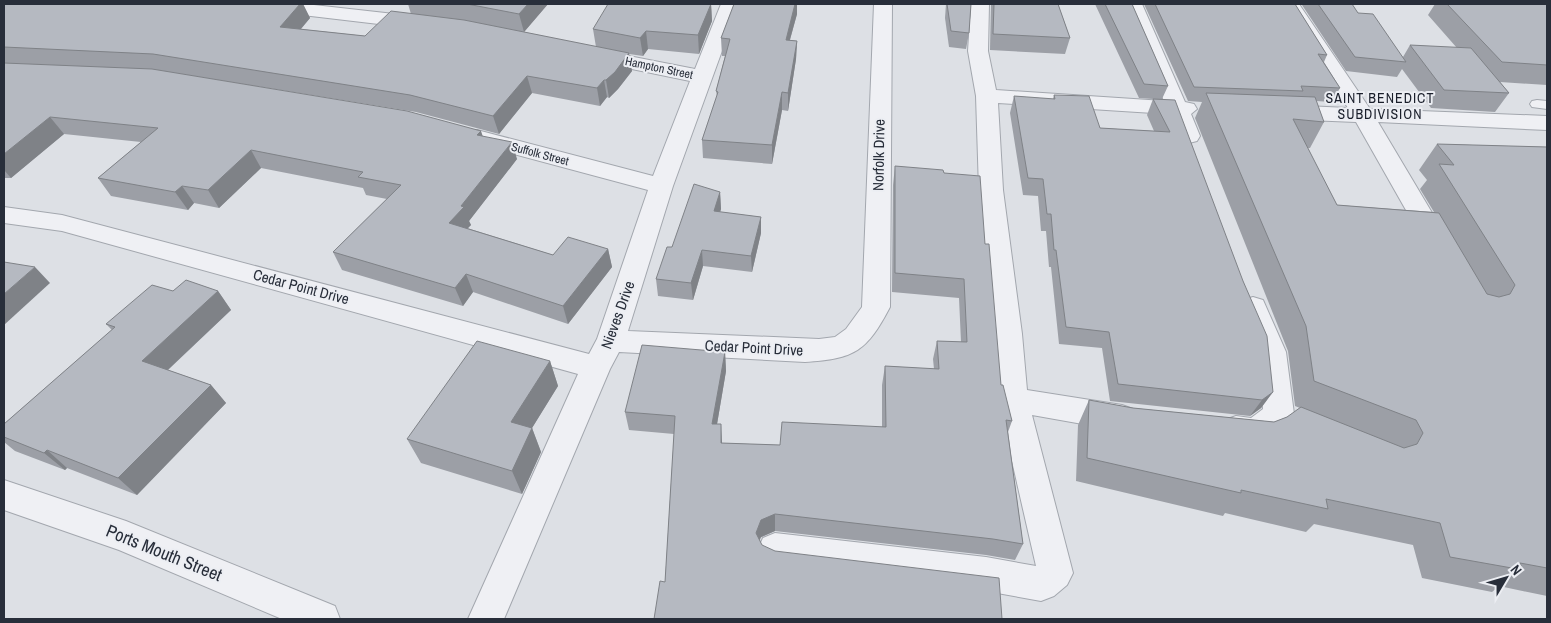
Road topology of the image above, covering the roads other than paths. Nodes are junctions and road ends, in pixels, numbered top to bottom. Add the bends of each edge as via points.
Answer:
1 (260, 4) edge
2 (730, 4) edge
3 (883, 4) edge
4 (980, 4) edge
5 (1133, 4) edge
6 (1290, 4) edge
7 (440, 25) edge
8 (576, 51) edge
9 (702, 77) junction
10 (987, 96) junction
11 (1179, 109) junction
12 (1208, 110) edge
13 (1544, 110) edge
14 (1266, 112) edge
15 (1363, 115) junction
16 (454, 131) edge
17 (1199, 162) edge
18 (661, 186) junction
19 (4, 215) edge
20 (1446, 260) edge
21 (1245, 288) edge
22 (876, 307) joint
23 (604, 354) junction
24 (1013, 400) junction
25 (1149, 420) edge
26 (1208, 426) edge
27 (4, 495) edge
28 (775, 549) edge
29 (322, 619) edge
30 (486, 619) edge

1 - 7 street
2 - 9 street, Nieves Drive
3 - 22 street, Norfolk Drive
4 - 10 street via 978,51
5 - 11 street
6 - 15 street
8 - 9 street, Hampton Street
9 - 18 street, Nieves Drive
10 - 11 street
10 - 24 street via 991,190
11 - 12 street
11 - 17 street
13 - 15 street
14 - 15 street
15 - 20 street
16 - 18 street, Suffolk Street
18 - 23 street, Nieves Drive
19 - 23 street, Cedar Point Drive via 62,223
21 - 26 street via 1272,352 1292,420 1256,431
22 - 23 street, Cedar Point Drive via 865,329 850,344 829,350
23 - 30 street, Nieves Drive
24 - 25 street
24 - 28 street via 1055,573 1041,584 986,574
27 - 29 street, Ports Mouth Street via 126,537

